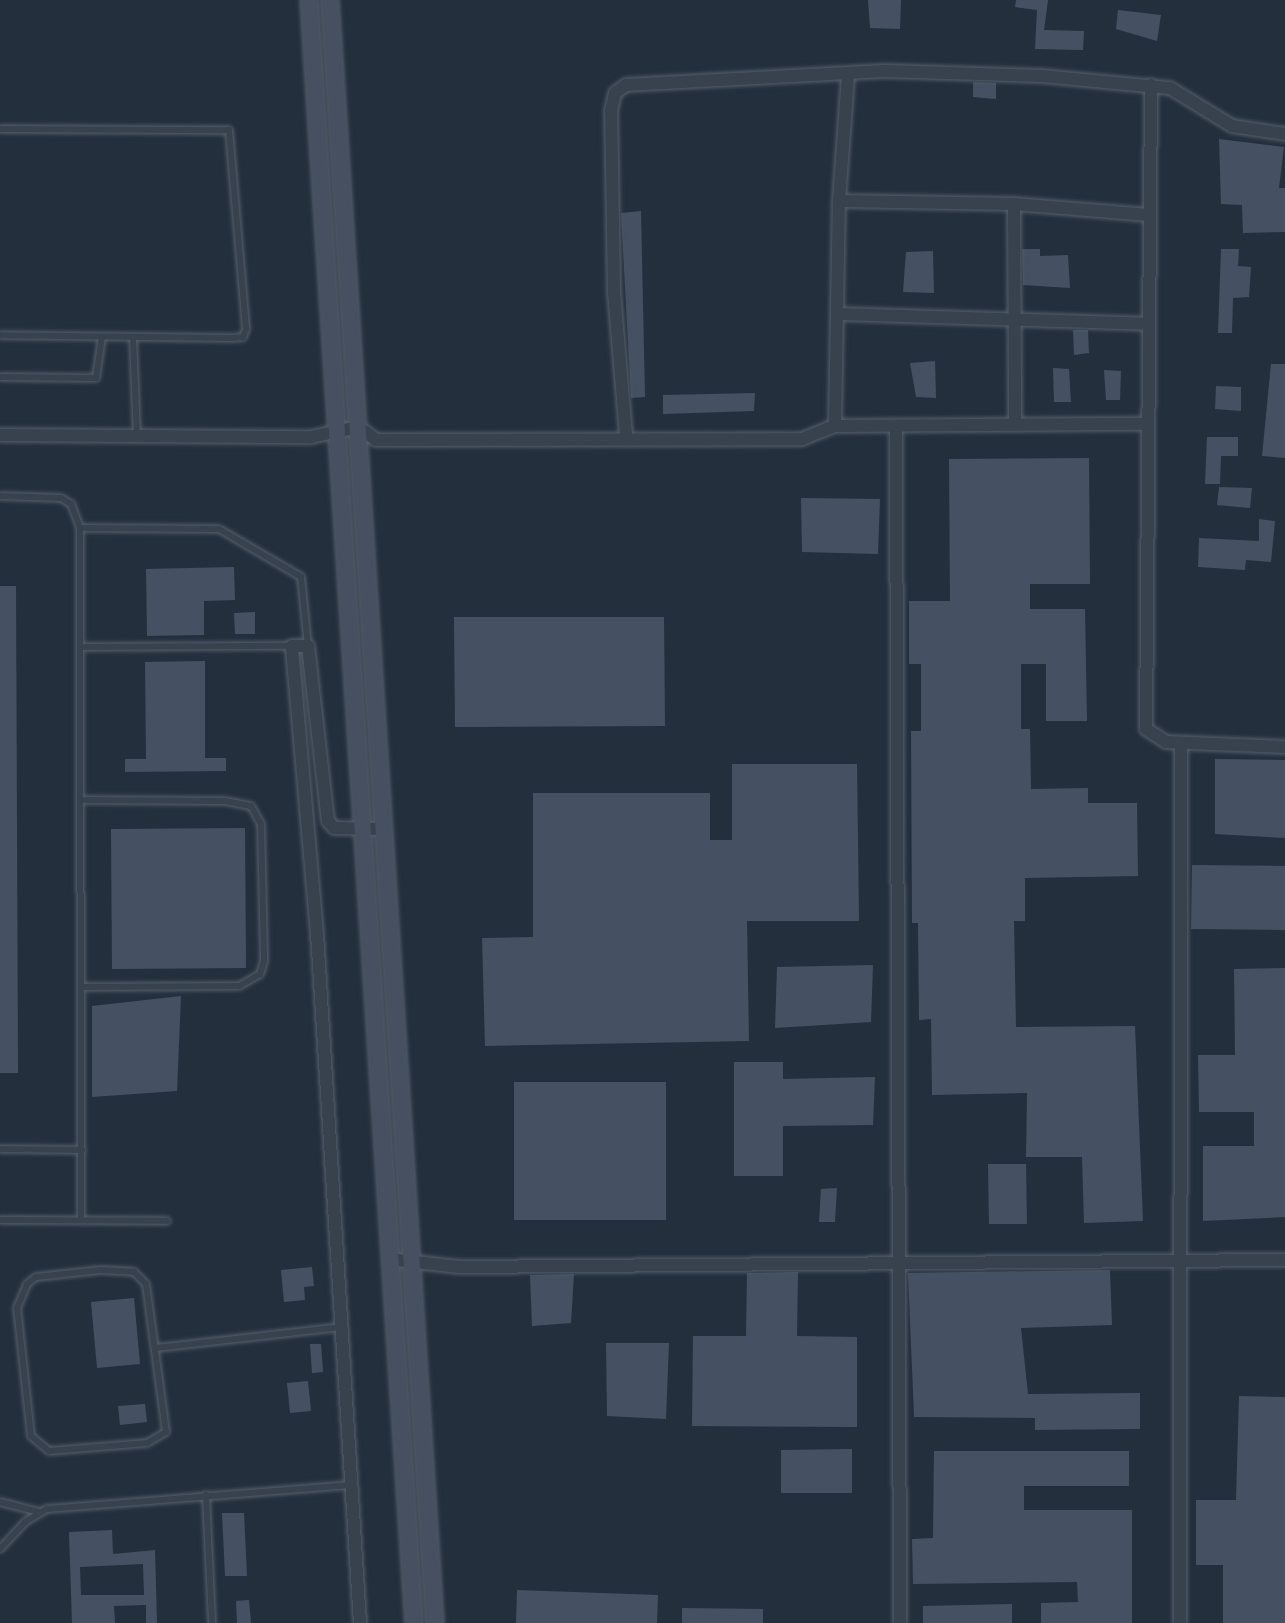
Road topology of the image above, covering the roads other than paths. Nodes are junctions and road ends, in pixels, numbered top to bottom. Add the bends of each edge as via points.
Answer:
1 (309, 0) edge
2 (330, 0) edge
3 (848, 76) junction
4 (1151, 85) junction
5 (0, 129) edge
6 (1285, 134) edge
7 (839, 201) junction
8 (1014, 204) junction
9 (1149, 215) junction
10 (838, 314) junction
11 (1015, 316) junction
12 (1148, 324) junction
13 (0, 335) edge
14 (102, 337) junction
15 (133, 337) junction
16 (0, 377) edge
17 (1015, 423) junction
18 (1146, 424) junction
19 (835, 426) junction
20 (359, 427) junction
21 (338, 428) junction
22 (896, 429) junction
23 (0, 435) edge
24 (626, 435) junction
25 (137, 436) junction
26 (0, 496) edge
27 (80, 528) junction
28 (292, 646) junction
29 (308, 646) junction
30 (80, 647) junction
31 (1181, 743) junction
32 (1285, 747) edge
33 (81, 800) junction
34 (384, 829) junction
35 (363, 830) junction
36 (81, 987) junction
37 (0, 1149) edge
38 (82, 1150) junction
39 (0, 1220) edge
40 (81, 1220) junction
41 (167, 1221) dead end
42 (410, 1258) junction
43 (389, 1259) junction
44 (1180, 1260) junction
45 (1285, 1260) edge
46 (895, 1261) junction
47 (341, 1327) junction
48 (157, 1348) junction
49 (351, 1485) junction
50 (206, 1495) junction
51 (0, 1502) edge
52 (40, 1512) junction
53 (0, 1549) edge
54 (212, 1623) edge
55 (360, 1623) edge
56 (414, 1623) edge
57 (435, 1623) edge
58 (900, 1623) edge
59 (1180, 1623) edge

1 - 21 main road
2 - 20 main road
3 - 4 street via 989,73
3 - 7 street
3 - 24 street via 668,79 626,84 615,93 611,111 614,292
4 - 6 street via 1185,93 1232,126
4 - 9 street
5 - 15 lane via 229,130 243,338
7 - 8 street
7 - 10 street
8 - 9 street
8 - 11 street
9 - 12 street
10 - 11 street
10 - 19 street
11 - 12 street
11 - 17 street
12 - 18 street
13 - 14 lane
14 - 15 lane
14 - 16 lane via 96,378
15 - 25 lane
17 - 18 street
17 - 22 street
18 - 31 street via 1145,721 1154,739
19 - 22 street
19 - 24 street via 802,439
20 - 21 street
20 - 24 street via 376,440
20 - 34 main road
21 - 25 street via 311,437
21 - 35 main road
22 - 46 street via 900,692
23 - 25 street
26 - 27 lane via 61,498 71,504
27 - 29 lane via 219,529 300,577
27 - 30 lane
28 - 29 street
28 - 30 lane
28 - 47 street via 317,934
29 - 35 street via 328,821 334,828
30 - 33 lane
31 - 32 street
31 - 44 street
33 - 36 lane
33 - 36 lane via 225,801 251,806 261,824 264,961 260,974 239,986
34 - 35 street
34 - 42 main road
35 - 43 main road
36 - 38 lane
37 - 38 lane
38 - 40 lane
39 - 40 lane
40 - 41 lane
42 - 43 street
42 - 46 street via 459,1266
42 - 57 main road
43 - 56 main road
44 - 45 street
44 - 46 street
44 - 59 street
46 - 58 street
47 - 48 lane
47 - 49 street
48 - 48 lane via 146,1284 134,1272 36,1277 27,1284 17,1308 31,1436 38,1444 64,1453 160,1438 166,1416
49 - 50 lane
49 - 55 street
50 - 52 lane
50 - 54 lane
51 - 52 lane
52 - 53 lane

